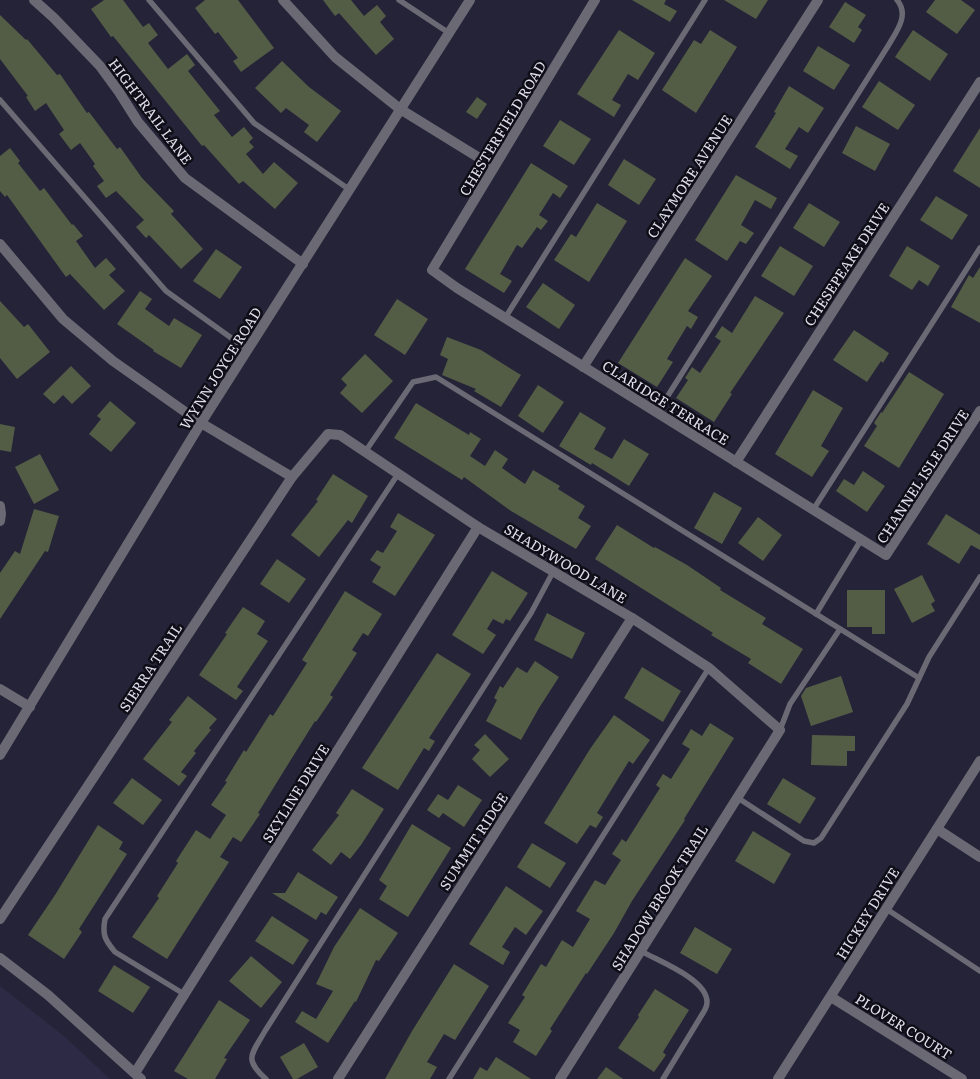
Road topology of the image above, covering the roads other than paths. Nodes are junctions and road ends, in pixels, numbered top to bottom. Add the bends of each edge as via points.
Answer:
1 (34, 0) edge
2 (149, 0) edge
3 (283, 0) edge
4 (399, 0) edge
5 (470, 0) edge
6 (595, 0) edge
7 (705, 0) edge
8 (818, 0) edge
9 (897, 0) edge
10 (449, 33) junction
11 (980, 82) edge
12 (0, 100) edge
13 (400, 108) junction
14 (494, 168) junction
15 (350, 190) junction
16 (0, 244) edge
17 (980, 248) edge
18 (303, 264) junction
19 (432, 270) joint
20 (505, 318) junction
21 (248, 350) junction
22 (583, 367) junction
23 (980, 412) edge
24 (657, 413) junction
25 (201, 423) junction
26 (328, 434) joint
27 (365, 452) junction
28 (736, 462) junction
29 (398, 474) junction
30 (292, 477) junction
31 (0, 506) edge
32 (813, 510) junction
33 (0, 521) edge
34 (478, 527) junction
35 (861, 540) junction
36 (886, 555) joint
37 (553, 572) junction
38 (980, 576) edge
39 (816, 614) junction
40 (632, 618) junction
41 (840, 629) junction
42 (709, 668) junction
43 (919, 678) junction
44 (0, 689) edge
45 (30, 707) junction
46 (780, 730) junction
47 (0, 755) edge
48 (980, 761) edge
49 (738, 798) junction
50 (937, 829) junction
51 (980, 857) edge
52 (885, 908) junction
53 (0, 919) edge
54 (641, 951) junction
55 (0, 958) edge
56 (980, 971) edge
57 (184, 994) junction
58 (831, 997) junction
59 (136, 1077) edge
60 (780, 1078) edge
61 (266, 1079) edge
62 (338, 1079) edge
63 (449, 1079) edge
64 (560, 1079) edge
65 (663, 1079) edge
66 (962, 1079) edge

1 - 18 street, HIGHTRAIL LANE via 100,66 138,122 185,178
2 - 15 lane via 254,123
3 - 13 street via 335,57
4 - 10 lane
5 - 10 street, WYNN JOYCE ROAD
6 - 14 street, CHESTERFIELD ROAD
7 - 20 lane
8 - 22 street, CLAYMORE AVENUE
9 - 24 lane via 903,10 897,31
10 - 13 street, WYNN JOYCE ROAD
11 - 28 street, CHESEPEAKE DRIVE
12 - 21 lane via 166,292
13 - 14 street
13 - 15 street, WYNN JOYCE ROAD
14 - 19 street, CHESTERFIELD ROAD
15 - 18 street, WYNN JOYCE ROAD
16 - 25 street via 63,319 114,361
17 - 32 lane
18 - 21 street, WYNN JOYCE ROAD
19 - 20 street, CLARIDGE TERRACE
20 - 22 street, CLARIDGE TERRACE
21 - 25 street, WYNN JOYCE ROAD
22 - 24 street, CLARIDGE TERRACE
23 - 36 street, CHANNEL ISLE DRIVE
24 - 28 street, CLARIDGE TERRACE
25 - 30 street
25 - 45 street, WYNN JOYCE ROAD
26 - 27 street, SHADYWOOD LANE via 340,435
26 - 30 street, SIERRA TRAIL
27 - 29 street, SHADYWOOD LANE
27 - 39 lane via 413,382 436,377
28 - 32 street, CLARIDGE TERRACE
29 - 34 street, SHADYWOOD LANE
29 - 57 lane via 105,919 103,931 115,952
30 - 53 street, SIERRA TRAIL
31 - 33 street
32 - 35 street, CLARIDGE TERRACE
34 - 37 street, SHADYWOOD LANE
34 - 57 street, SKYLINE DRIVE
35 - 36 street, CLARIDGE TERRACE
35 - 39 lane
37 - 40 street, SHADYWOOD LANE
37 - 61 lane via 531,613 265,1031 251,1061 254,1069
38 - 43 lane
39 - 41 lane
40 - 42 street, SHADYWOOD LANE
40 - 62 street, SUMMIT RIDGE
41 - 43 lane
41 - 46 lane via 790,704
42 - 46 street, SHADYWOOD LANE
42 - 63 lane
43 - 49 lane via 907,704 821,838 814,843 804,841
44 - 45 street
45 - 47 street, WYNN JOYCE ROAD
46 - 49 street, SHADOW BROOK TRAIL
48 - 50 street, HICKEY DRIVE
49 - 54 street, SHADOW BROOK TRAIL
50 - 51 street
50 - 52 street, HICKEY DRIVE
52 - 56 lane
52 - 58 street, HICKEY DRIVE
54 - 64 street, SHADOW BROOK TRAIL
54 - 65 lane via 687,975 704,992 707,1002 704,1013
55 - 59 street via 48,995
57 - 59 street, SKYLINE DRIVE
58 - 60 street, HICKEY DRIVE
58 - 66 street, PLOVER COURT

